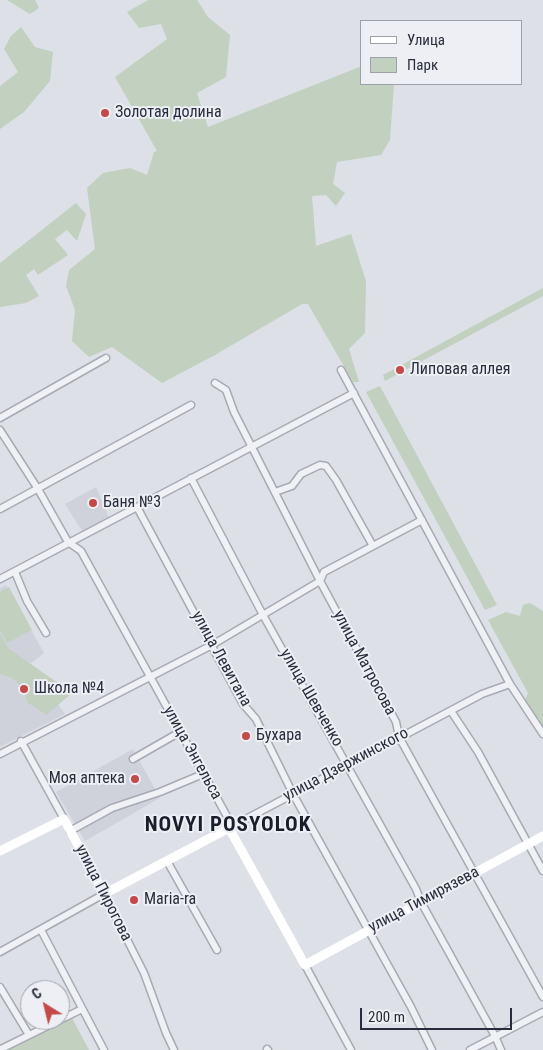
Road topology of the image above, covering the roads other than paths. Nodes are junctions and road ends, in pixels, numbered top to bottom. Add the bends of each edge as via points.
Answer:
1 (106, 358) dead end
2 (341, 370) dead end
3 (215, 383) dead end
4 (354, 393) junction
5 (191, 405) dead end
6 (0, 418) edge
7 (0, 430) edge
8 (252, 447) junction
9 (192, 478) junction
10 (38, 488) junction
11 (275, 492) junction
12 (137, 506) junction
13 (0, 509) edge
14 (422, 520) junction
15 (68, 542) junction
16 (373, 546) junction
17 (15, 572) junction
18 (0, 579) edge
19 (320, 582) junction
20 (263, 615) junction
21 (46, 633) dead end
22 (212, 645) junction
23 (150, 678) junction
24 (510, 684) junction
25 (451, 711) junction
26 (180, 732) junction
27 (543, 734) edge
28 (399, 737) junction
29 (21, 741) junction
30 (0, 754) edge
31 (133, 759) dead end
32 (348, 764) junction
33 (203, 774) junction
34 (293, 794) junction
35 (64, 819) junction
36 (229, 828) junction
37 (70, 831) junction
38 (543, 836) edge
39 (528, 844) junction
40 (0, 852) edge
41 (167, 861) junction
42 (543, 871) edge
43 (475, 873) junction
44 (104, 894) junction
45 (421, 902) junction
46 (41, 930) junction
47 (368, 931) junction
48 (217, 950) dead end
49 (0, 952) edge
50 (305, 965) junction
51 (0, 988) edge
52 (543, 997) edge
53 (82, 1009) junction
54 (543, 1012) edge
55 (29, 1035) junction
56 (495, 1036) junction
57 (1, 1049) edge
58 (104, 1050) edge
59 (174, 1050) edge
60 (351, 1050) edge
61 (432, 1050) edge
62 (470, 1050) edge
63 (500, 1050) edge

1 - 6 street
2 - 4 street
3 - 8 street, улица Матросова via 226,390
4 - 8 street
4 - 14 street
5 - 10 street
7 - 10 street, улица Энгельса
8 - 9 street
8 - 11 street, улица Матросова
9 - 12 street
9 - 20 street, улица Шевченко
10 - 13 street
10 - 15 street, улица Энгельса
11 - 16 street via 292,486 301,474 320,465 326,466
11 - 19 street, улица Матросова
12 - 15 street
12 - 22 street, улица Левитана
14 - 16 street
14 - 24 street
15 - 17 street
15 - 23 street, улица Энгельса via 81,551
16 - 19 street via 324,572
17 - 18 street
17 - 21 street
19 - 20 street
19 - 28 street, улица Матросова via 396,722
20 - 22 street
20 - 32 street, улица Шевченко
22 - 23 street
22 - 34 street, улица Левитана via 243,704 256,719
23 - 26 street, улица Энгельса
23 - 29 street
24 - 25 street, улица Дзержинского via 482,694
24 - 27 street
25 - 28 street, улица Дзержинского
25 - 39 street via 478,752
26 - 31 street
26 - 33 street, улица Энгельса
28 - 32 street, улица Дзержинского
28 - 43 street, улица Матросова
29 - 30 street
29 - 35 street, улица Пирогова
32 - 34 street, улица Дзержинского
32 - 45 street, улица Шевченко
33 - 36 street, улица Энгельса via 229,820
33 - 37 street via 112,808
34 - 36 street, улица Дзержинского
34 - 47 street, улица Левитана
35 - 37 street, улица Пирогова
35 - 40 street
36 - 41 street, улица Дзержинского
36 - 50 street, улица Энгельса
37 - 44 street, улица Пирогова
38 - 39 street, улица Тимирязева
39 - 42 street
39 - 43 street, улица Тимирязева
41 - 44 street, улица Дзержинского
41 - 48 street
43 - 45 street, улица Тимирязева
43 - 52 street, улица Матросова
44 - 46 street, улица Дзержинского
44 - 59 street, улица Пирогова via 144,973
45 - 47 street, улица Тимирязева
45 - 56 street, улица Шевченко
46 - 49 street, улица Дзержинского
46 - 53 street
47 - 50 street, улица Тимирязева
47 - 61 street, улица Левитана
50 - 60 street, улица Энгельса
51 - 55 street
53 - 55 street
53 - 58 street
54 - 56 street
55 - 57 street
56 - 62 street
56 - 63 street, улица Шевченко

